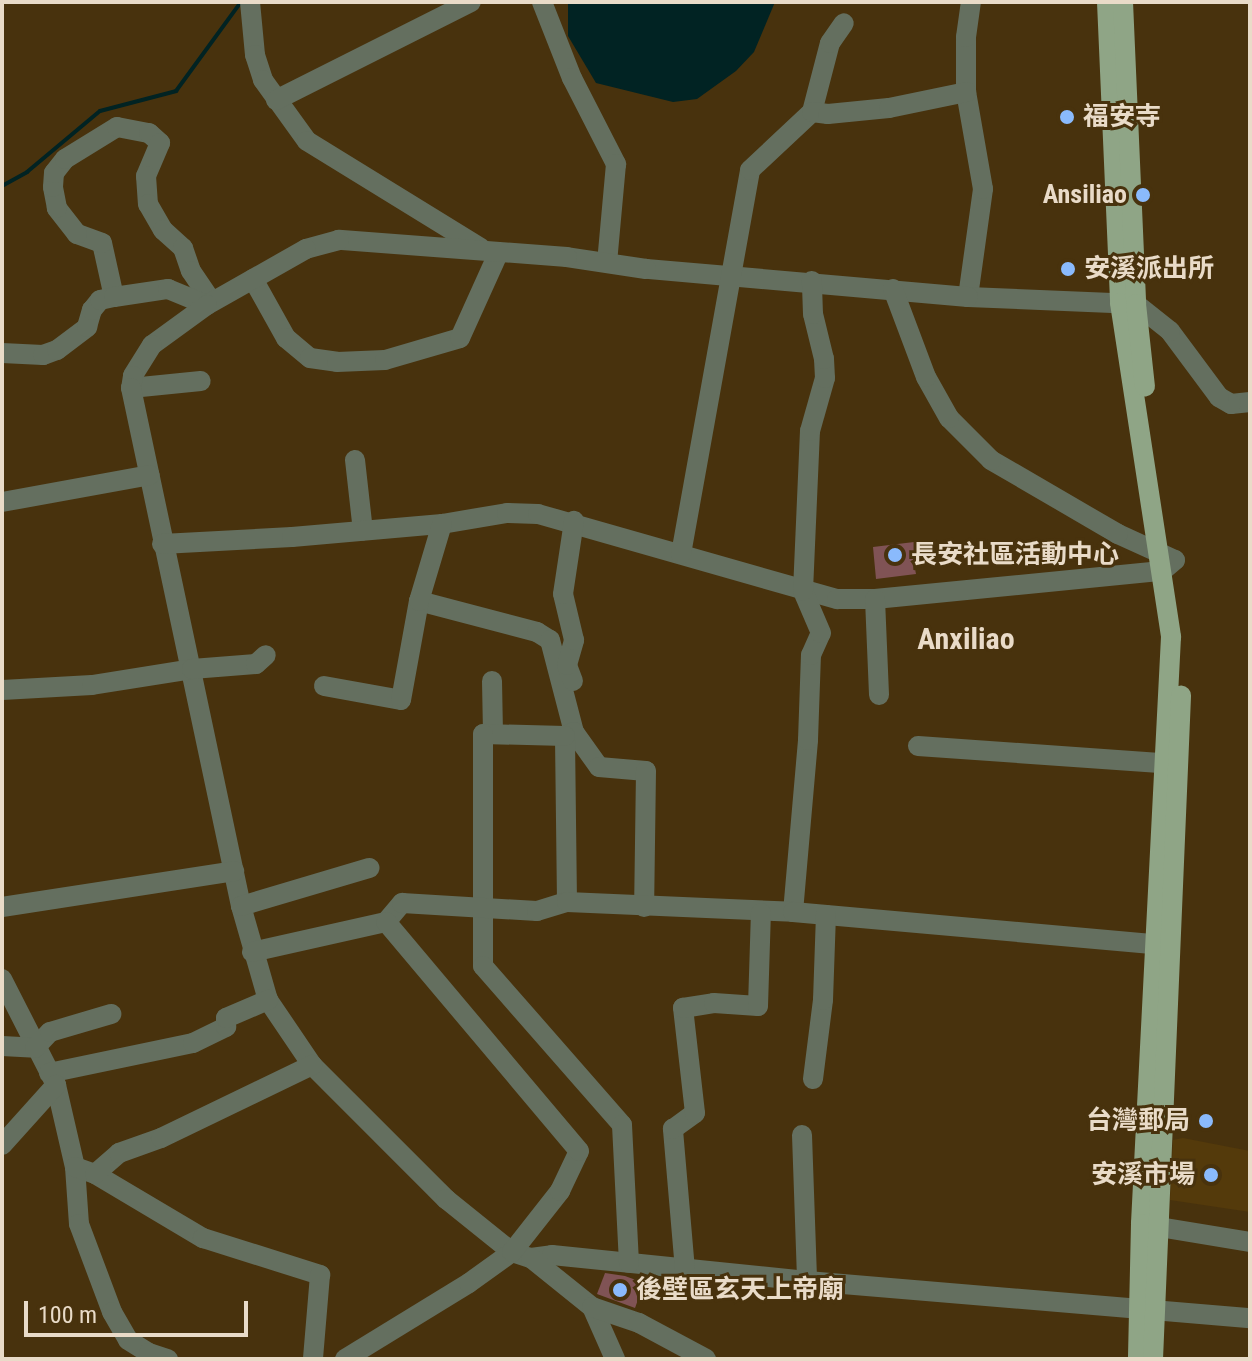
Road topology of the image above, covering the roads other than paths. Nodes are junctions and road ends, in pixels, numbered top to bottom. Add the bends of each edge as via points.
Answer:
1 (250, 2) edge
2 (471, 2) edge
3 (542, 2) edge
4 (971, 2) edge
5 (1107, 2) edge
6 (1123, 2) edge
7 (844, 23) dead end
8 (966, 92) junction
9 (276, 100) junction
10 (812, 112) junction
11 (491, 252) junction
12 (607, 263) junction
13 (733, 277) junction
14 (253, 279) junction
15 (812, 281) junction
16 (893, 289) junction
17 (114, 297) junction
18 (968, 297) junction
19 (209, 303) junction
20 (1128, 303) junction
21 (2, 353) edge
22 (201, 381) dead end
23 (131, 388) junction
24 (1250, 402) edge
25 (355, 460) dead end
26 (150, 475) junction
27 (2, 502) edge
28 (574, 521) junction
29 (442, 524) junction
30 (363, 531) junction
31 (162, 544) junction
32 (681, 554) junction
33 (1166, 561) junction
34 (803, 591) junction
35 (875, 599) junction
36 (419, 601) junction
37 (266, 655) dead end
38 (192, 669) junction
39 (492, 681) dead end
40 (324, 686) dead end
41 (2, 690) edge
42 (879, 695) dead end
43 (579, 708) dead end
44 (493, 734) junction
45 (569, 734) junction
46 (918, 746) dead end
47 (1163, 763) junction
48 (369, 868) dead end
49 (234, 871) junction
50 (567, 902) junction
51 (241, 906) junction
52 (2, 907) edge
53 (483, 907) junction
54 (644, 907) junction
55 (793, 912) junction
56 (761, 913) junction
57 (826, 915) junction
58 (386, 922) junction
59 (1155, 944) junction
60 (252, 952) junction
61 (2, 979) edge
62 (268, 1000) junction
63 (111, 1014) dead end
64 (2, 1046) edge
65 (35, 1048) junction
66 (312, 1065) junction
67 (52, 1079) junction
68 (813, 1079) dead end
69 (802, 1135) dead end
70 (2, 1145) edge
71 (75, 1167) junction
72 (95, 1174) junction
73 (1149, 1225) junction
74 (1250, 1242) edge
75 (522, 1255) junction
76 (629, 1263) junction
77 (685, 1270) junction
78 (807, 1281) junction
79 (592, 1307) junction
80 (1147, 1310) junction
81 (1250, 1318) edge
82 (168, 1359) edge
83 (313, 1359) edge
84 (345, 1359) edge
85 (615, 1359) edge
86 (706, 1359) edge
87 (1138, 1359) edge
88 (1153, 1359) edge

1 - 9 street via 255,55
2 - 9 street
3 - 12 street via 572,78 616,164
4 - 8 street
5 - 20 main road
6 - 20 main road
7 - 10 street via 830,43
8 - 10 street via 889,108
8 - 18 street via 983,189
9 - 11 street via 307,141 325,154
10 - 13 street via 750,170
11 - 12 street
11 - 14 street via 339,240 306,249
11 - 14 street via 460,338 385,360 310,358 286,338
12 - 13 street
13 - 15 street
13 - 32 street
14 - 19 street
15 - 16 street
15 - 34 street via 825,378 810,431
16 - 18 street
16 - 33 street via 949,418 991,460
17 - 19 street via 168,289
17 - 19 street via 102,243 77,234 57,208 53,187 54,173 65,159 117,127 149,133 160,143 146,176 148,204 163,230 183,248
17 - 21 street via 100,300 87,327 57,350 43,355
18 - 20 street
19 - 23 street via 152,345
20 - 24 street via 1170,331 1219,397 1231,404
20 - 33 main road
22 - 23 street
23 - 26 street
25 - 30 street
26 - 27 street
26 - 31 street
28 - 29 street via 507,513
28 - 32 street
28 - 43 street via 563,594 574,640 567,665
29 - 30 street
29 - 36 street
30 - 31 street
31 - 38 street
32 - 34 street
33 - 35 street
33 - 47 main road via 1171,637
33 - 73 main road via 1184,637
34 - 35 street via 837,599
34 - 55 street via 821,633 811,655
35 - 42 street
36 - 40 street via 401,700
36 - 45 street via 550,640
37 - 38 street via 256,664
38 - 41 street via 92,685
38 - 49 street
39 - 44 street
44 - 45 street
44 - 53 street via 483,734
45 - 50 street
45 - 54 street via 599,767 646,771
46 - 47 street
47 - 59 main road
48 - 51 street
49 - 51 street
49 - 52 street
50 - 53 street via 537,911
50 - 54 street
51 - 60 street
53 - 58 street via 402,903
53 - 76 street via 483,966 622,1125
54 - 56 street
55 - 56 street
55 - 57 street
56 - 77 street via 758,1006 714,1003 683,1008 696,1093 695,1113 673,1129
57 - 59 street
57 - 68 street
58 - 60 street
58 - 75 street via 579,1151
59 - 73 main road
60 - 62 street
61 - 65 street
62 - 66 street
62 - 67 street via 226,1018 226,1027 193,1043
63 - 65 street via 50,1032
64 - 65 street
65 - 67 street
66 - 72 street via 119,1153
66 - 75 street via 446,1199
67 - 70 street
67 - 71 street
69 - 78 street
71 - 72 street
71 - 82 street via 79,1224 112,1312 128,1340
72 - 83 street via 203,1238 320,1275
73 - 74 street
73 - 80 main road
75 - 76 street
75 - 79 street
75 - 84 street
76 - 77 street
77 - 78 street
78 - 80 street
79 - 85 street
79 - 86 street via 639,1323
80 - 81 street
80 - 87 main road
80 - 88 main road

